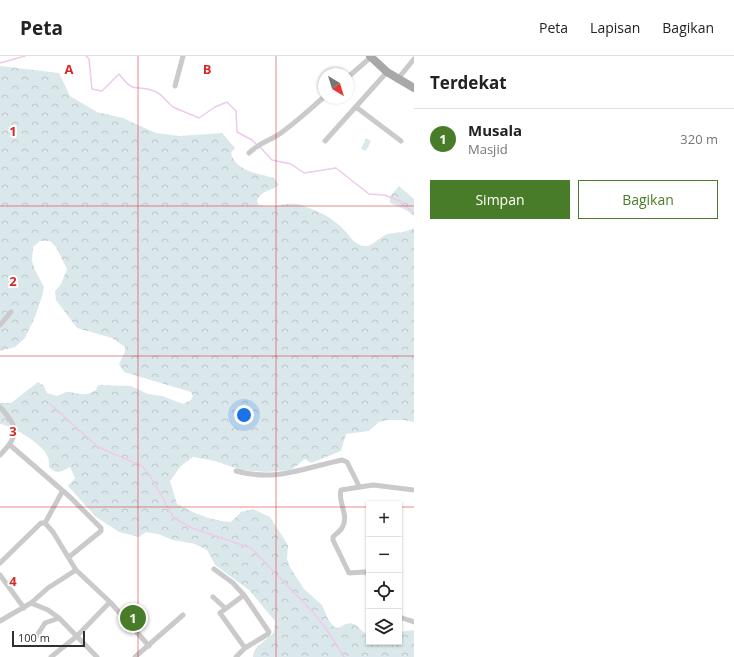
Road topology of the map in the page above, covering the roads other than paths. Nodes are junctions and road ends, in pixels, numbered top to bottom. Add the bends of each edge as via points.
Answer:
1 (183, 56) edge
2 (371, 56) edge
3 (414, 59) edge
4 (354, 72) edge
5 (387, 72) junction
6 (397, 80) junction
7 (175, 86) dead end
8 (414, 88) edge
9 (318, 102) edge
10 (356, 107) junction
11 (325, 141) dead end
12 (401, 141) dead end
13 (249, 153) dead end
14 (10, 312) dead end
15 (0, 325) edge
16 (0, 408) edge
17 (10, 445) junction
18 (0, 455) edge
19 (236, 471) dead end
20 (359, 486) junction
21 (414, 490) edge
22 (62, 492) junction
23 (45, 523) junction
24 (69, 557) junction
25 (0, 563) edge
26 (214, 569) dead end
27 (76, 570) junction
28 (366, 572) edge
29 (0, 575) edge
30 (244, 595) junction
31 (213, 597) dead end
32 (110, 602) junction
33 (31, 603) junction
34 (24, 608) junction
35 (225, 608) junction
36 (183, 616) dead end
37 (59, 618) junction
38 (402, 618) edge
39 (0, 621) edge
40 (414, 622) edge
41 (36, 636) dead end
42 (77, 636) junction
43 (149, 646) junction
44 (245, 648) junction
45 (51, 657) edge
46 (97, 657) edge
47 (136, 657) edge
48 (236, 657) edge

1 - 7 street
2 - 4 street
2 - 5 main road
3 - 6 street
5 - 6 main road
5 - 10 street
6 - 8 main road
9 - 13 street via 277,135
10 - 11 street
10 - 12 street
14 - 15 street
16 - 17 street via 14,424 15,431
17 - 18 street
17 - 22 street
19 - 20 street via 254,476 286,474 342,460 347,462
20 - 21 street via 383,485
20 - 28 street via 341,490 343,525 333,537 349,573
22 - 23 street
22 - 24 street via 101,528 86,545
23 - 24 street
23 - 25 street via 41,523
24 - 27 street
26 - 30 street via 233,582
27 - 32 street
27 - 33 street via 48,588
29 - 34 street
30 - 35 street
30 - 44 street via 269,632
31 - 35 street
32 - 42 street
32 - 43 street
33 - 34 street
33 - 37 street
34 - 39 street
35 - 44 street via 220,613
36 - 43 street
37 - 41 street via 45,623
37 - 42 street
38 - 40 street
42 - 45 street
42 - 46 street
43 - 47 street
44 - 48 street

